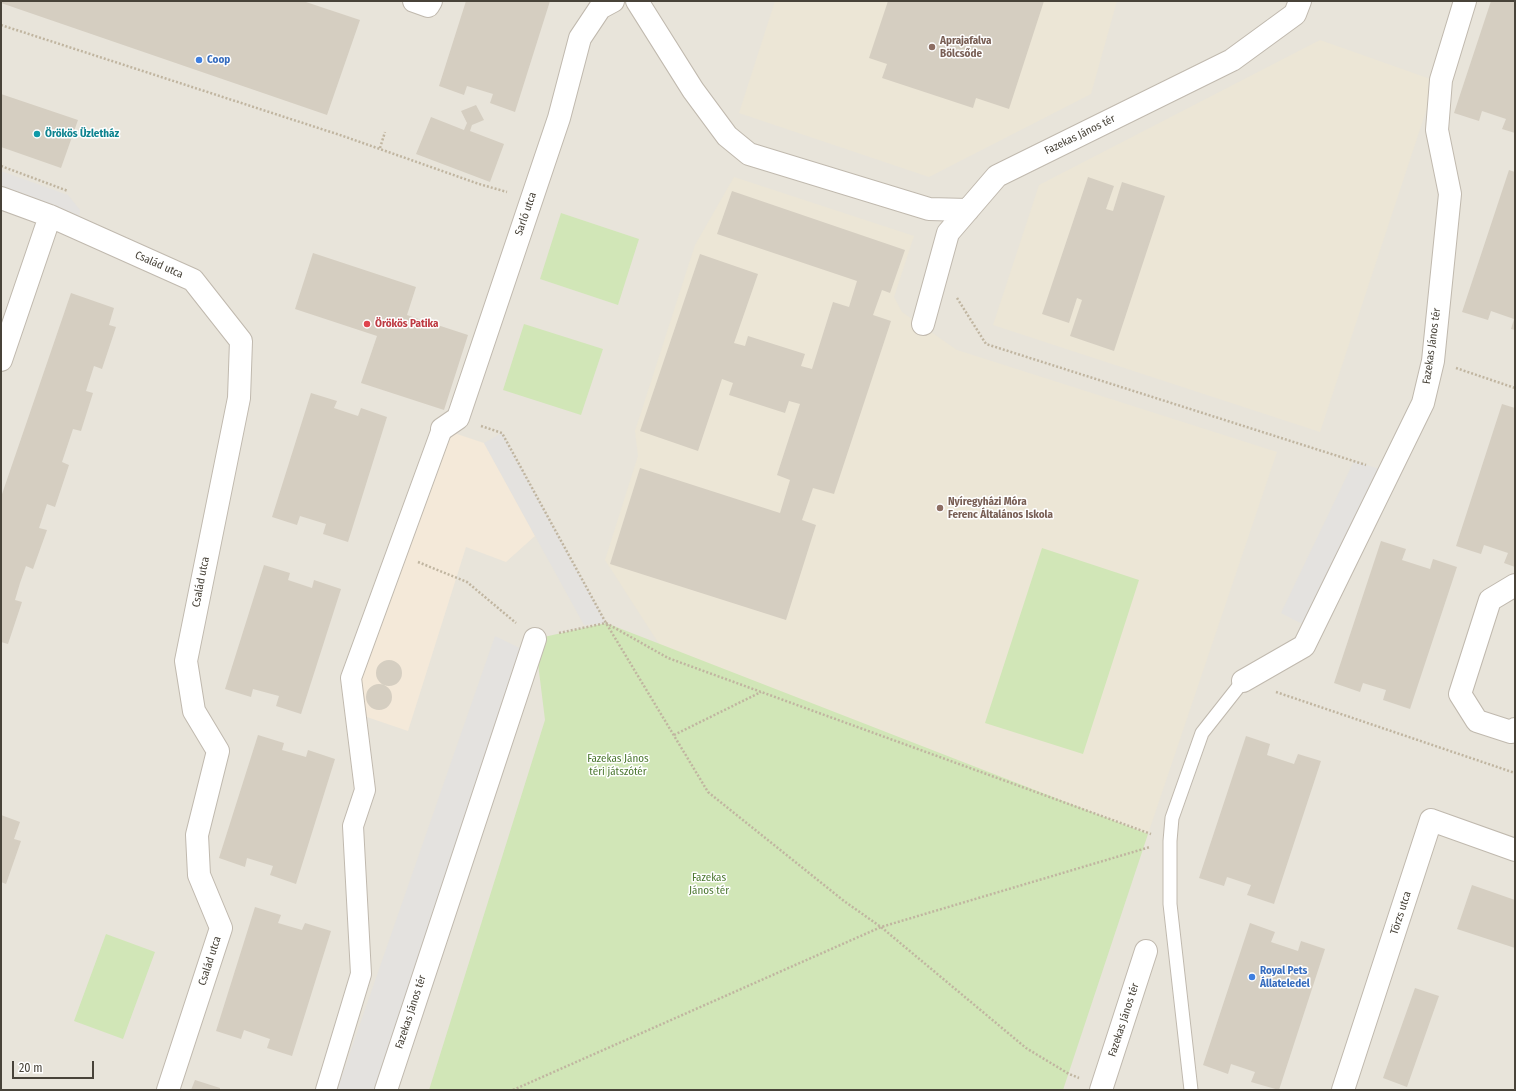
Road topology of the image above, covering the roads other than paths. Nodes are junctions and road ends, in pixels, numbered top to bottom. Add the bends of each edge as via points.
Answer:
1 (414, 1) edge
2 (431, 1) edge
3 (613, 1) edge
4 (637, 1) edge
5 (1300, 1) edge
6 (1465, 1) edge
7 (1, 198) edge
8 (968, 210) junction
9 (50, 216) junction
10 (923, 324) dead end
11 (1, 360) edge
12 (450, 424) joint
13 (1515, 585) edge
14 (535, 639) road end
15 (1243, 681) joint
16 (1515, 730) edge
17 (1515, 850) edge
18 (1146, 951) dead end
19 (1102, 1088) edge
20 (168, 1090) edge
21 (326, 1090) edge
22 (386, 1090) edge
23 (1191, 1090) edge
24 (1343, 1090) edge

1 - 2 street via 428,6
3 - 12 street, Sarló utca via 600,8 580,38 559,118
4 - 8 street via 693,90 727,136 749,154 929,209
5 - 8 street, Fazekas János tér via 1295,14 1232,60 997,176
6 - 15 street, Fazekas János tér via 1441,80 1437,130 1450,194 1433,361 1423,403 1304,646
7 - 9 street, Család utca
8 - 10 street, Fazekas János tér via 948,233
9 - 11 street
9 - 20 street, Család utca via 193,280 241,340 239,398 186,661 194,711 218,751 197,835 199,875 221,928
12 - 21 street via 396,554 351,678 365,790 353,826 362,974
13 - 16 street via 1490,600 1460,694 1476,720 1511,732
14 - 22 street, Fazekas János tér
15 - 23 lane via 1202,732 1172,818 1170,904
17 - 24 street, Törzs utca via 1431,820
18 - 19 street, Fazekas János tér

